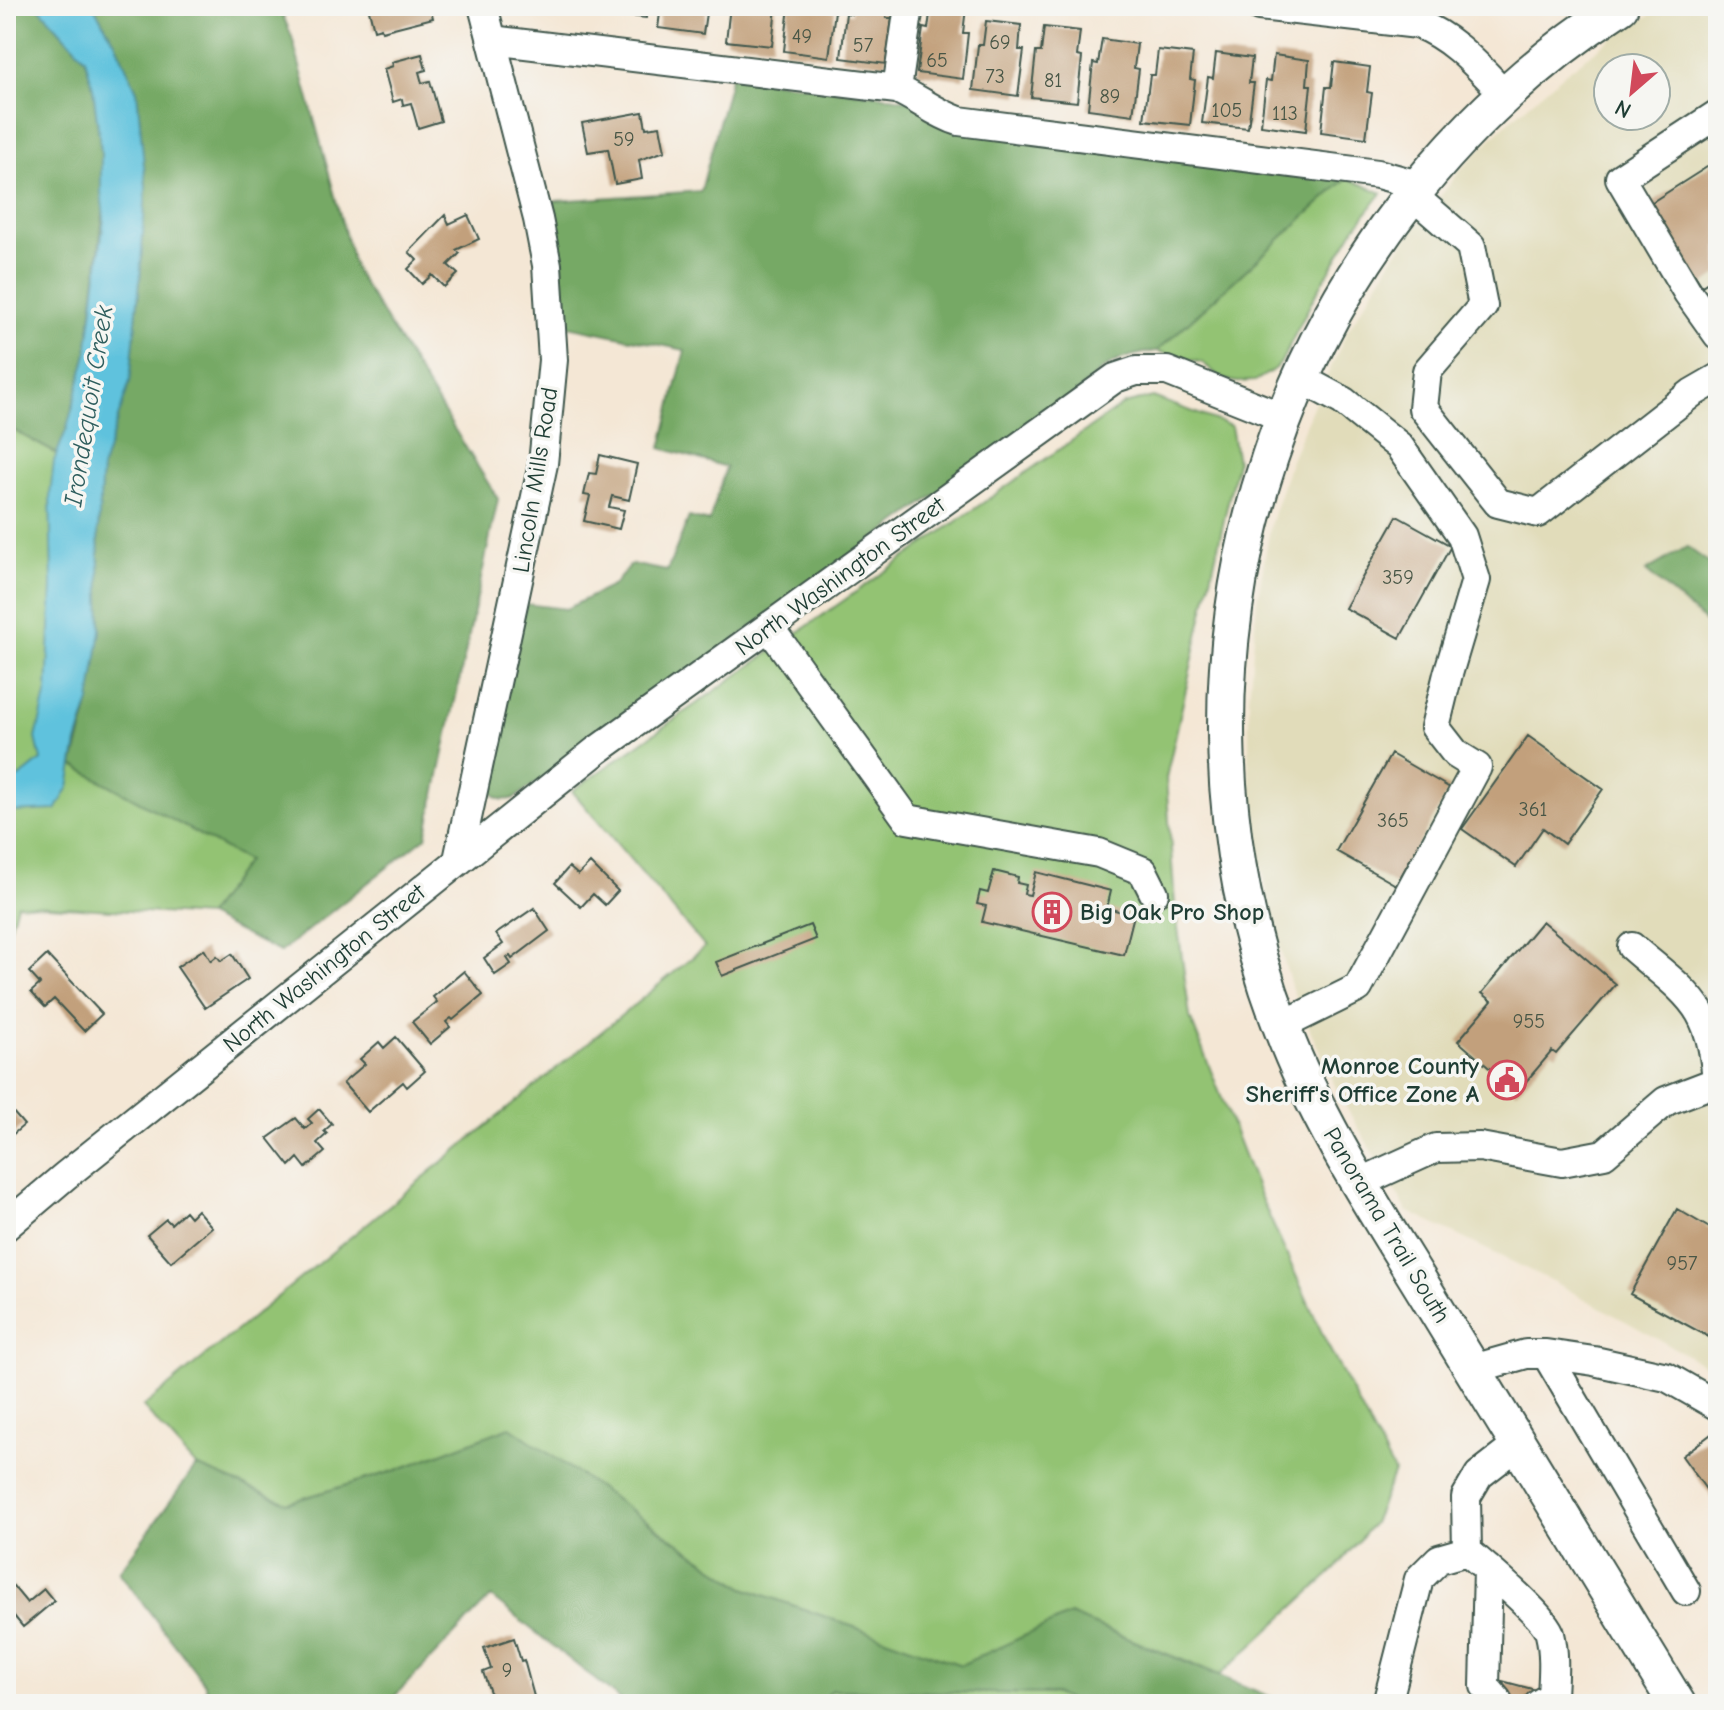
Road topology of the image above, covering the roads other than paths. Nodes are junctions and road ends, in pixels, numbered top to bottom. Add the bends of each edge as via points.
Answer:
1 (483, 6) edge
2 (909, 6) edge
3 (1259, 6) edge
4 (1620, 6) edge
5 (492, 40) junction
6 (897, 89) junction
7 (1504, 93) junction
8 (1718, 114) edge
9 (1414, 190) junction
10 (1718, 335) edge
11 (1300, 378) junction
12 (1718, 378) edge
13 (1282, 417) junction
14 (769, 627) junction
15 (458, 860) junction
16 (1154, 893) dead end
17 (1632, 947) dead end
18 (1281, 1026) junction
19 (1718, 1081) edge
20 (1359, 1183) junction
21 (6, 1226) edge
22 (1546, 1354) junction
23 (1473, 1369) junction
24 (1718, 1406) edge
25 (1519, 1444) junction
26 (1477, 1560) junction
27 (1686, 1591) dead end
28 (1497, 1700) dead end
29 (1387, 1704) edge
30 (1539, 1704) edge
31 (1677, 1704) edge

1 - 5 street, Lincoln Mills Road
2 - 6 street
3 - 7 street via 1418,24 1458,47
4 - 7 main road
5 - 6 street
5 - 15 street, Lincoln Mills Road via 547,265 553,360 543,464
6 - 9 street via 959,121 1378,174
7 - 9 main road
8 - 10 street via 1620,178
9 - 11 main road via 1347,287
9 - 12 street via 1471,246 1483,306 1427,371 1423,408 1498,503 1538,513
11 - 13 main road
11 - 18 street via 1343,401 1399,446 1462,536 1476,580 1435,727 1456,754 1477,767 1358,988
13 - 14 street, North Washington Street via 1167,371 1136,371 1115,378
13 - 18 main road, Panorama Trail South via 1239,574 1226,702 1235,847 1249,921
14 - 15 street, North Washington Street via 596,751
14 - 16 street via 907,819 1099,853 1143,871
15 - 21 street, North Washington Street
17 - 19 street via 1700,1012 1714,1047
18 - 20 main road, Panorama Trail South
19 - 20 street via 1666,1101 1604,1154 1562,1162 1480,1147 1436,1148
20 - 23 main road, Panorama Trail South
22 - 23 street via 1526,1354
22 - 24 street via 1667,1377
22 - 27 street
23 - 25 main road, Panorama Trail South
25 - 26 street via 1479,1475 1466,1497
25 - 31 main road, Panorama Trail South
26 - 28 street via 1485,1686
26 - 29 street via 1439,1559 1419,1579
26 - 30 street via 1550,1630 1552,1696

